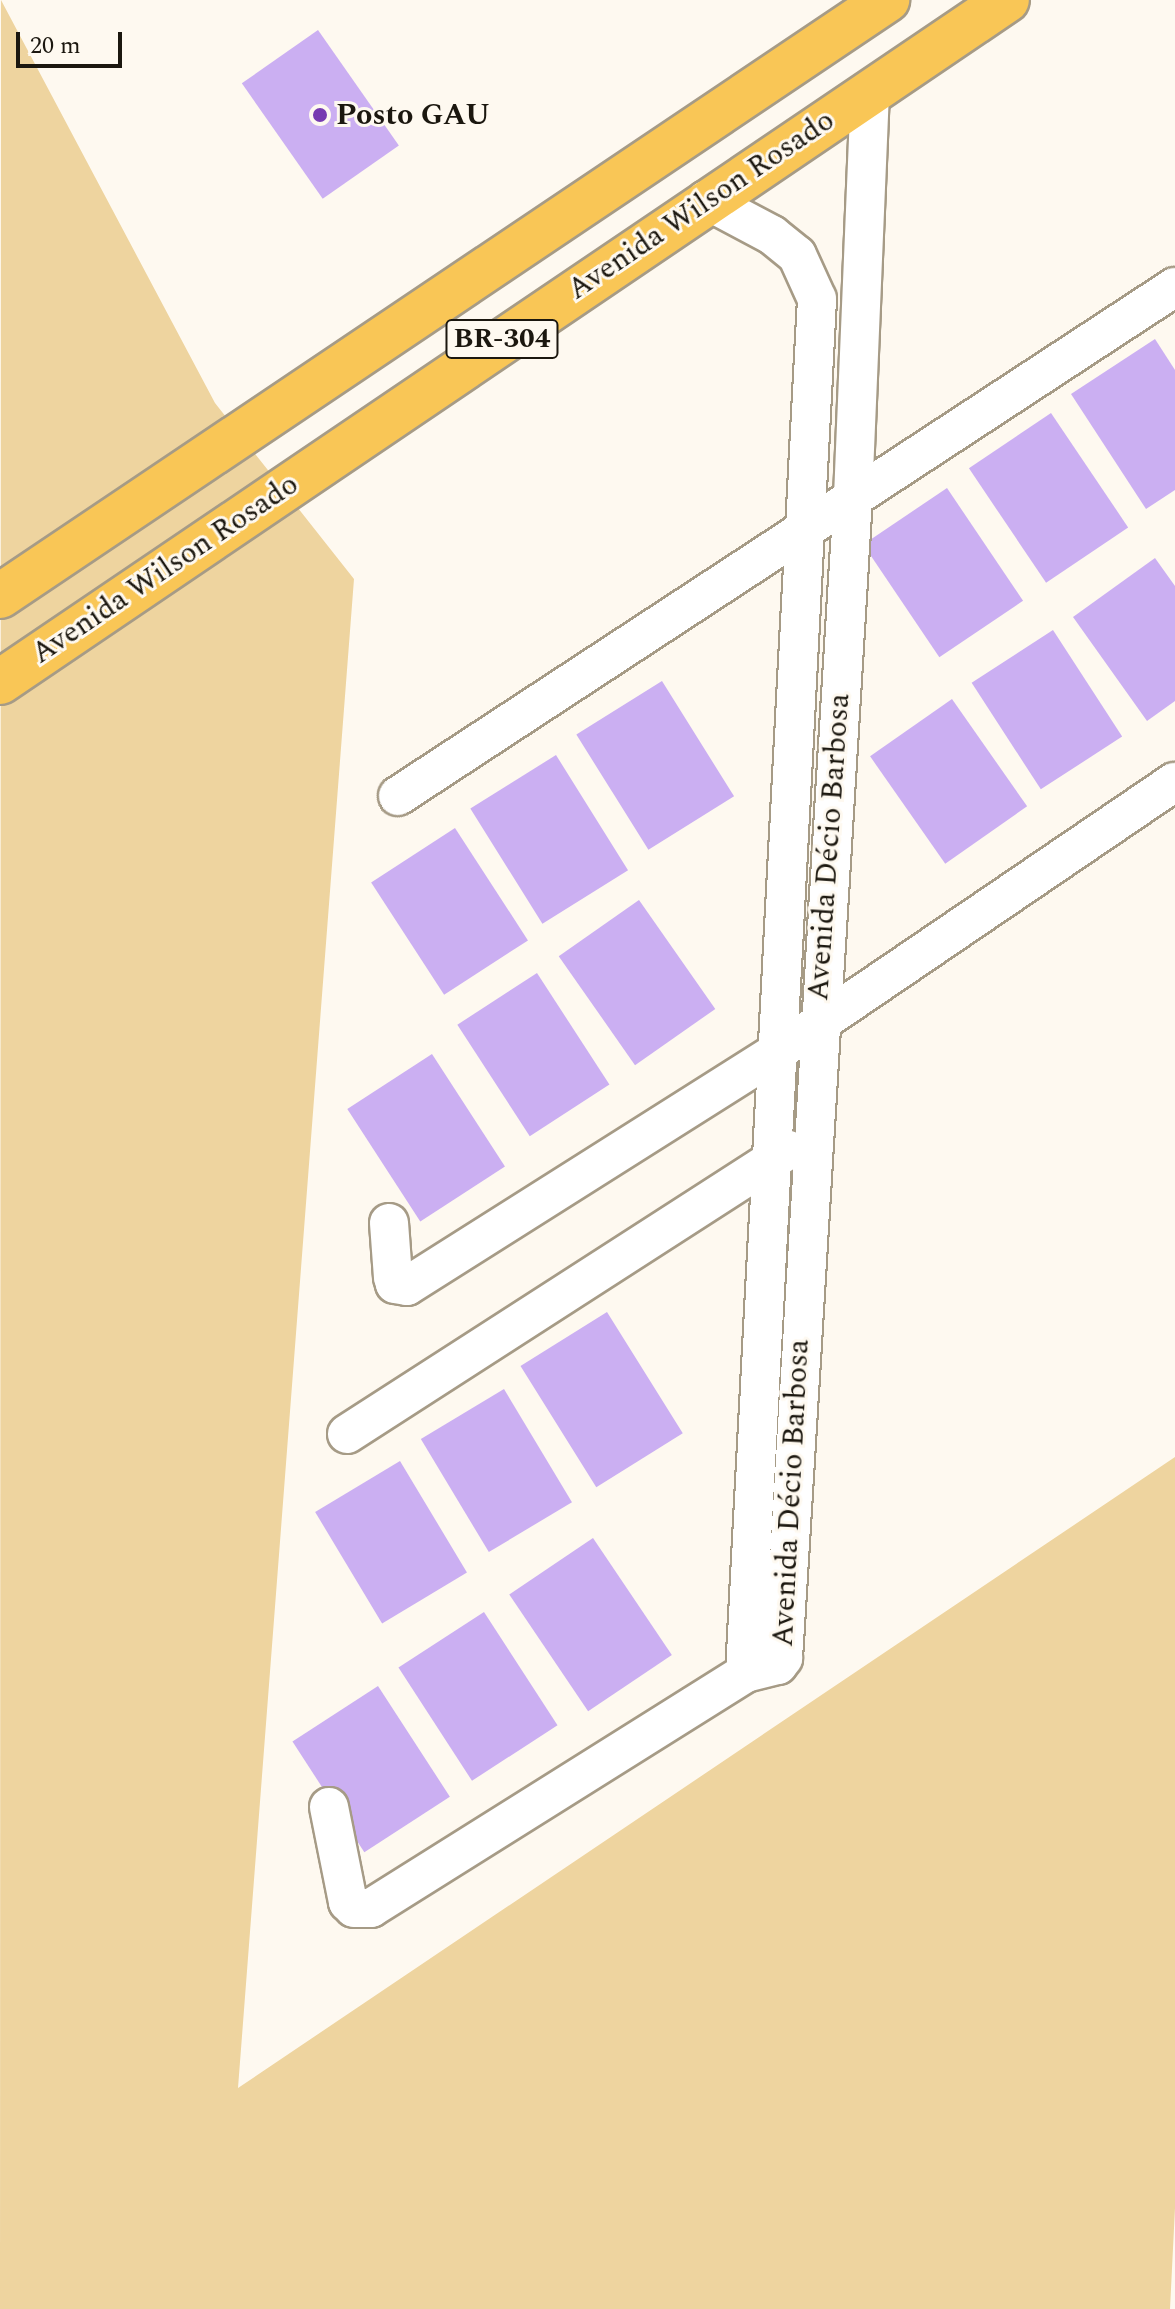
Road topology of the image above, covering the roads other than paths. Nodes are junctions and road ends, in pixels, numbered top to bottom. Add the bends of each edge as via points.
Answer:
1 (887, 0) edge
2 (1007, 0) edge
3 (870, 93) junction
4 (706, 200) junction
5 (1175, 287) edge
6 (853, 497) junction
7 (808, 525) junction
8 (0, 596) edge
9 (0, 682) edge
10 (1175, 782) edge
11 (398, 796) dead end
12 (817, 1025) junction
13 (780, 1050) junction
14 (811, 1136) junction
15 (772, 1160) junction
16 (389, 1223) dead end
17 (347, 1434) dead end
18 (745, 1673) junction
19 (329, 1807) dead end

1 - 8 highway, BR-304
2 - 3 highway, Avenida Wilson Rosado / BR-304
3 - 4 highway, Avenida Wilson Rosado / BR-304
3 - 6 street, Avenida Décio Barbosa
4 - 7 street, Avenida Décio Barbosa via 772,235 797,255 811,276 817,299
4 - 9 highway, Avenida Wilson Rosado / BR-304
5 - 6 street
6 - 7 street
6 - 12 street, Avenida Décio Barbosa
7 - 11 street
7 - 13 street, Avenida Décio Barbosa
10 - 12 street
12 - 13 street
12 - 14 street, Avenida Décio Barbosa
13 - 15 street, Avenida Décio Barbosa
13 - 16 street via 407,1286 395,1284
14 - 15 street
14 - 18 street, Avenida Décio Barbosa via 783,1658 778,1665
15 - 17 street
15 - 18 street, Avenida Décio Barbosa
18 - 19 street via 371,1908 348,1902

